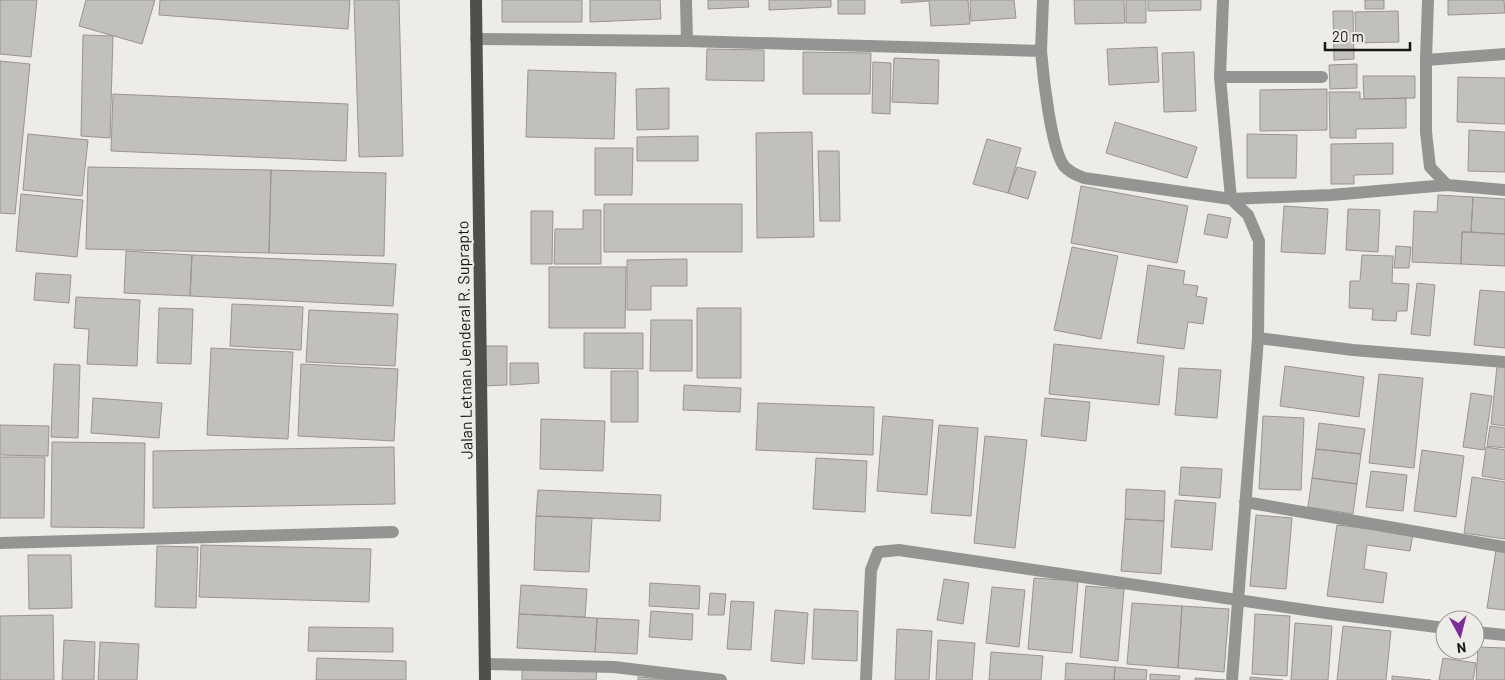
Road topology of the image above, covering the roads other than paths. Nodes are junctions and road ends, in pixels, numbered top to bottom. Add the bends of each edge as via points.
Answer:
1 (476, 0) edge
2 (686, 0) edge
3 (1043, 0) edge
4 (1223, 0) edge
5 (1428, 0) edge
6 (476, 39) junction
7 (687, 41) junction
8 (1041, 51) junction
9 (1505, 54) edge
10 (1426, 60) junction
11 (1220, 77) junction
12 (1322, 77) dead end
13 (1447, 185) junction
14 (1505, 190) edge
15 (1231, 199) junction
16 (1258, 338) junction
17 (1505, 362) edge
18 (1245, 502) junction
19 (394, 532) dead end
20 (0, 543) edge
21 (1505, 547) edge
22 (1238, 599) junction
23 (1435, 627) edge
24 (1485, 633) edge
25 (1505, 635) edge
26 (485, 664) junction
27 (485, 680) edge
28 (721, 680) edge
29 (866, 680) edge
30 (1232, 680) edge

1 - 6 main road, Jalan Letnan Jenderal R. Suprapto
2 - 7 street
3 - 8 street
4 - 11 street
5 - 10 street
6 - 7 street
6 - 26 main road, Jalan Letnan Jenderal R. Suprapto
7 - 8 street
8 - 15 street via 1057,152 1071,173 1084,178
9 - 10 street
10 - 13 street via 1426,132 1430,167
11 - 12 street
11 - 15 street
13 - 14 street
13 - 15 street
15 - 16 street via 1248,215 1259,241
16 - 17 street via 1353,350
16 - 18 street
18 - 21 street
18 - 22 street
19 - 20 street
22 - 23 street
22 - 29 street via 898,550 882,551 878,552 871,570
22 - 30 street
24 - 25 street
26 - 27 main road, Jalan Letnan Jenderal R. Suprapto
26 - 28 street via 614,667

